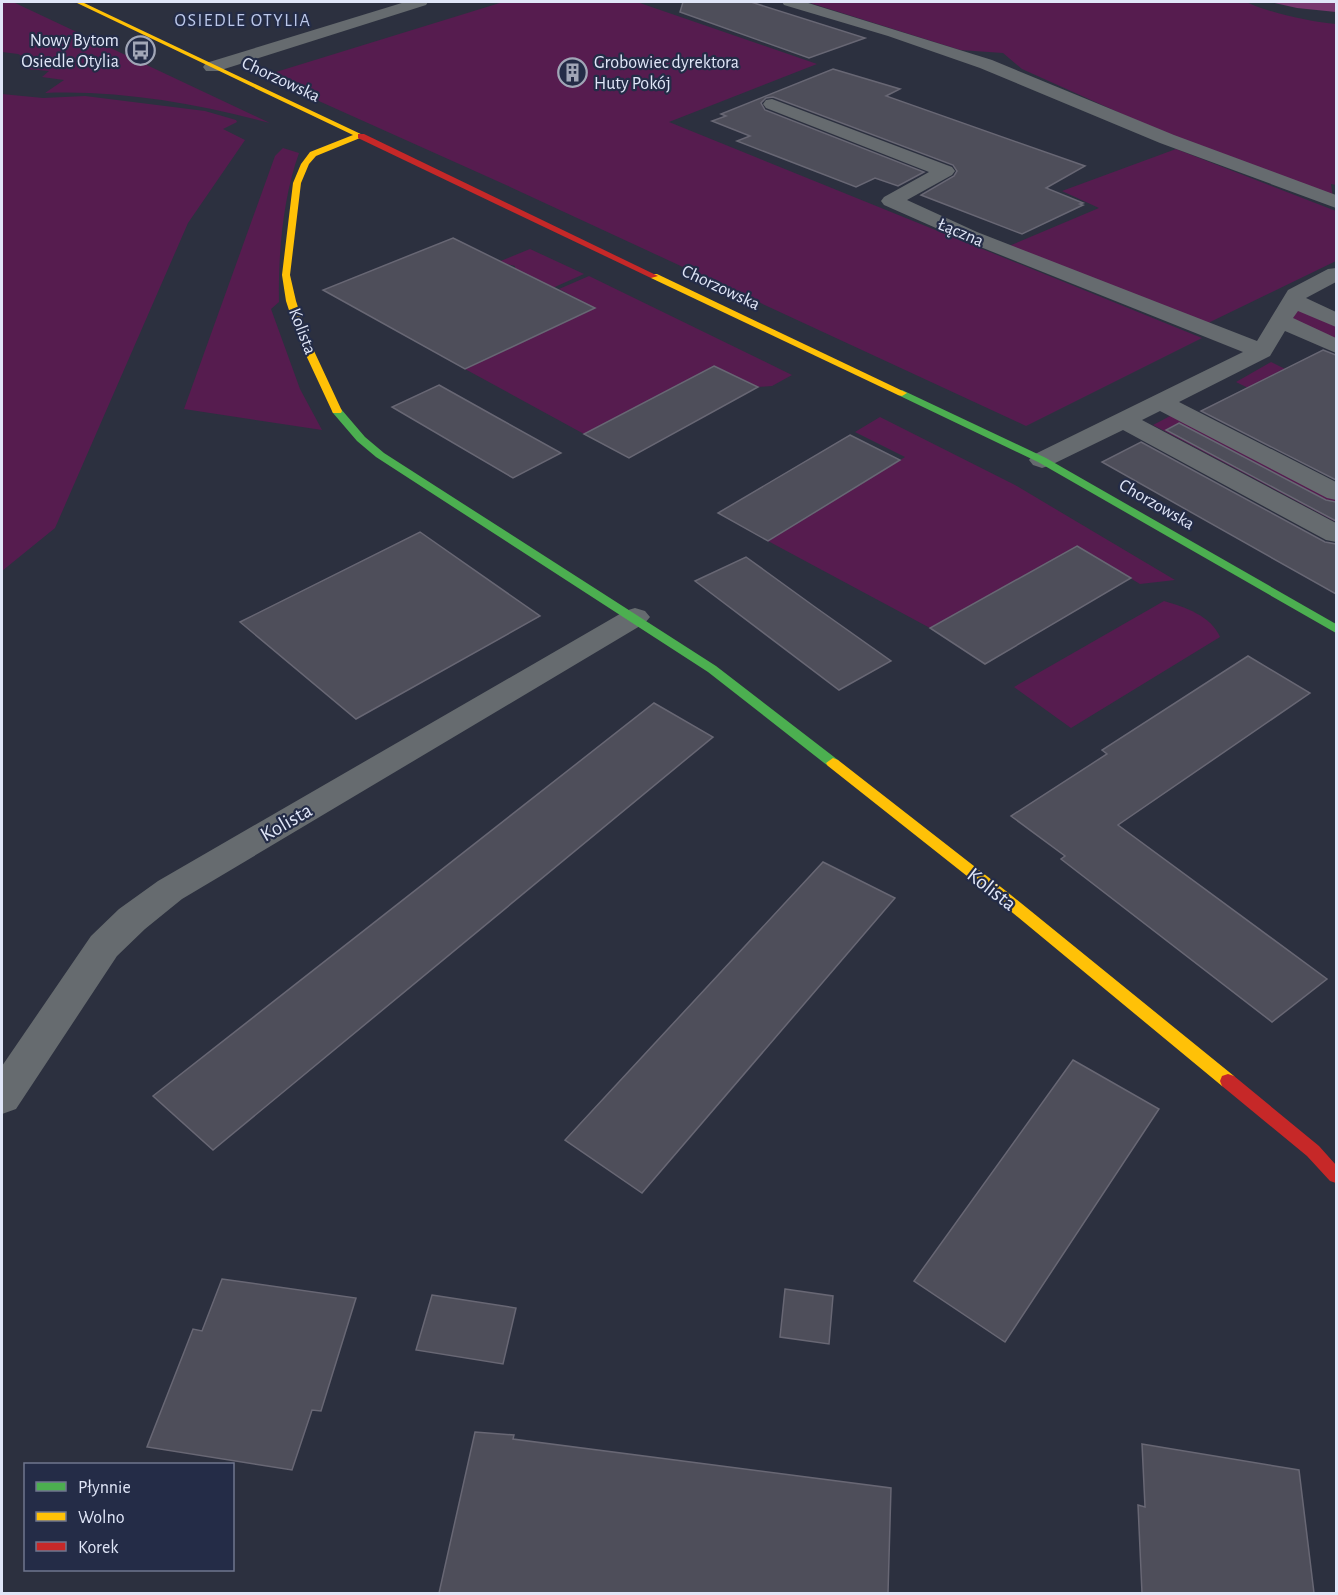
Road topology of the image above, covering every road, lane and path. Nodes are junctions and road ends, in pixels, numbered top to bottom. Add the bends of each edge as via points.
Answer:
1 (78, 2) edge
2 (420, 2) edge
3 (790, 2) edge
4 (212, 67) junction
5 (772, 104) dead end
6 (360, 135) junction
7 (1336, 202) edge
8 (1336, 273) edge
9 (1286, 310) junction
10 (1336, 320) edge
11 (1336, 346) edge
12 (1262, 351) junction
13 (1161, 402) junction
14 (1124, 420) junction
15 (1042, 460) junction
16 (1336, 492) edge
17 (1336, 534) edge
18 (635, 617) junction
19 (1336, 628) edge
20 (2, 1097) edge
21 (1336, 1176) edge

1 - 4 street, Chorzowska
2 - 4 street
3 - 7 street via 986,64 1167,139
4 - 6 street, Chorzowska
5 - 12 street, Łączna via 945,171 891,201
6 - 15 street, Chorzowska
6 - 18 street, Kolista via 313,154 305,164 297,183 286,275 303,338 339,415 380,454
8 - 9 street via 1296,295
9 - 10 street
9 - 11 street
9 - 12 street
12 - 13 street
13 - 14 street
13 - 16 street
14 - 15 street
14 - 17 street
15 - 19 street, Chorzowska
18 - 20 street, Kolista via 151,904 104,946
18 - 21 street, Kolista via 712,669 1001,895 1313,1150

